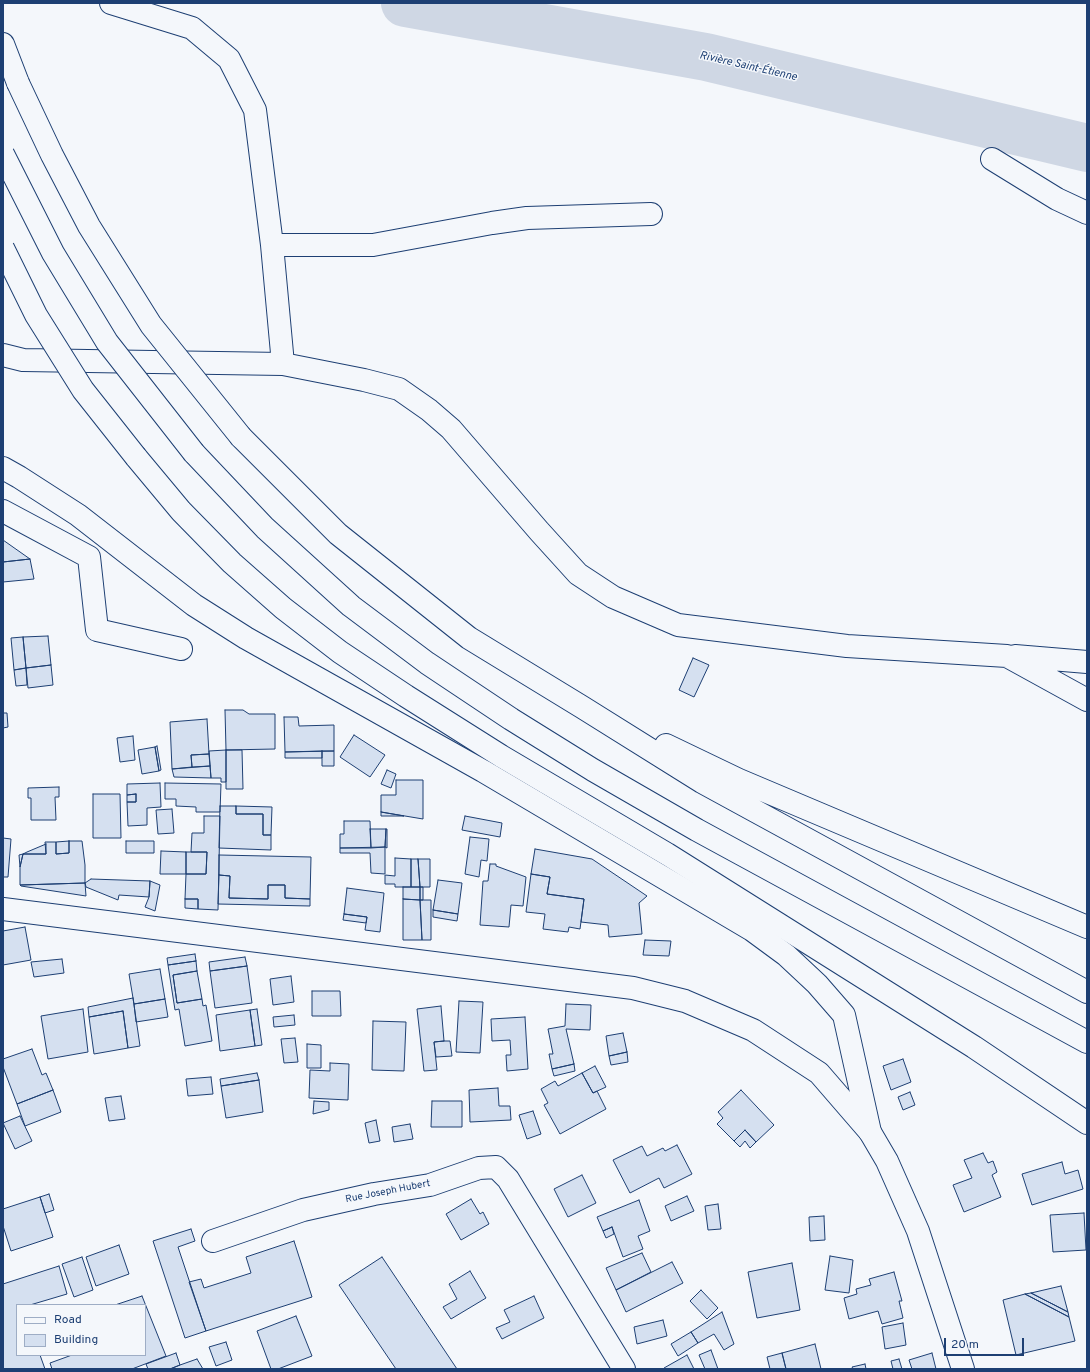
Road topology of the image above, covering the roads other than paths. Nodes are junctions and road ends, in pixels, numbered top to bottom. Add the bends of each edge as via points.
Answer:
1 (111, 3) edge
2 (3, 44) edge
3 (3, 154) edge
4 (992, 159) dead end
5 (1087, 213) edge
6 (651, 214) dead end
7 (272, 245) junction
8 (3, 248) edge
9 (3, 354) edge
10 (284, 364) junction
11 (3, 468) edge
12 (3, 512) edge
13 (181, 649) dead end
14 (1007, 656) junction
15 (1087, 662) edge
16 (1087, 700) edge
17 (582, 707) junction
18 (3, 909) edge
19 (1087, 927) edge
20 (1087, 992) edge
21 (1087, 1042) edge
22 (1087, 1123) edge
23 (870, 1132) junction
24 (213, 1241) dead end
25 (624, 1369) edge
26 (963, 1369) edge

1 - 7 main road via 192,28 229,59 255,110
2 - 17 main road, bridge via 18,83 52,155 89,226 151,325 241,437 338,534 469,638
3 - 21 main road, bridge via 53,253 107,342 194,453 265,528 351,606 427,663 593,770 697,830
4 - 5 main road via 1057,199
6 - 7 main road via 527,218 373,245
7 - 10 main road
8 - 22 main road, bridge via 36,315 83,390 181,511 232,563 283,608 340,652 406,696 501,756 667,854 961,1038
9 - 10 main road via 23,360
10 - 14 main road via 399,389 451,429 578,574 613,597 678,625 847,646
11 - 23 main road via 78,515 194,605 246,638 483,771 752,930 786,955 817,984 844,1015
12 - 13 main road via 89,557 97,630
14 - 15 main road
14 - 16 main road
17 - 19 main road via 739,780
17 - 20 main road via 702,782
18 - 23 main road via 633,988 685,1001 754,1030 819,1073
23 - 26 main road via 887,1161 918,1231
24 - 25 main road, Rue Joseph Hubert via 303,1210 430,1185 479,1168 496,1167 508,1179

